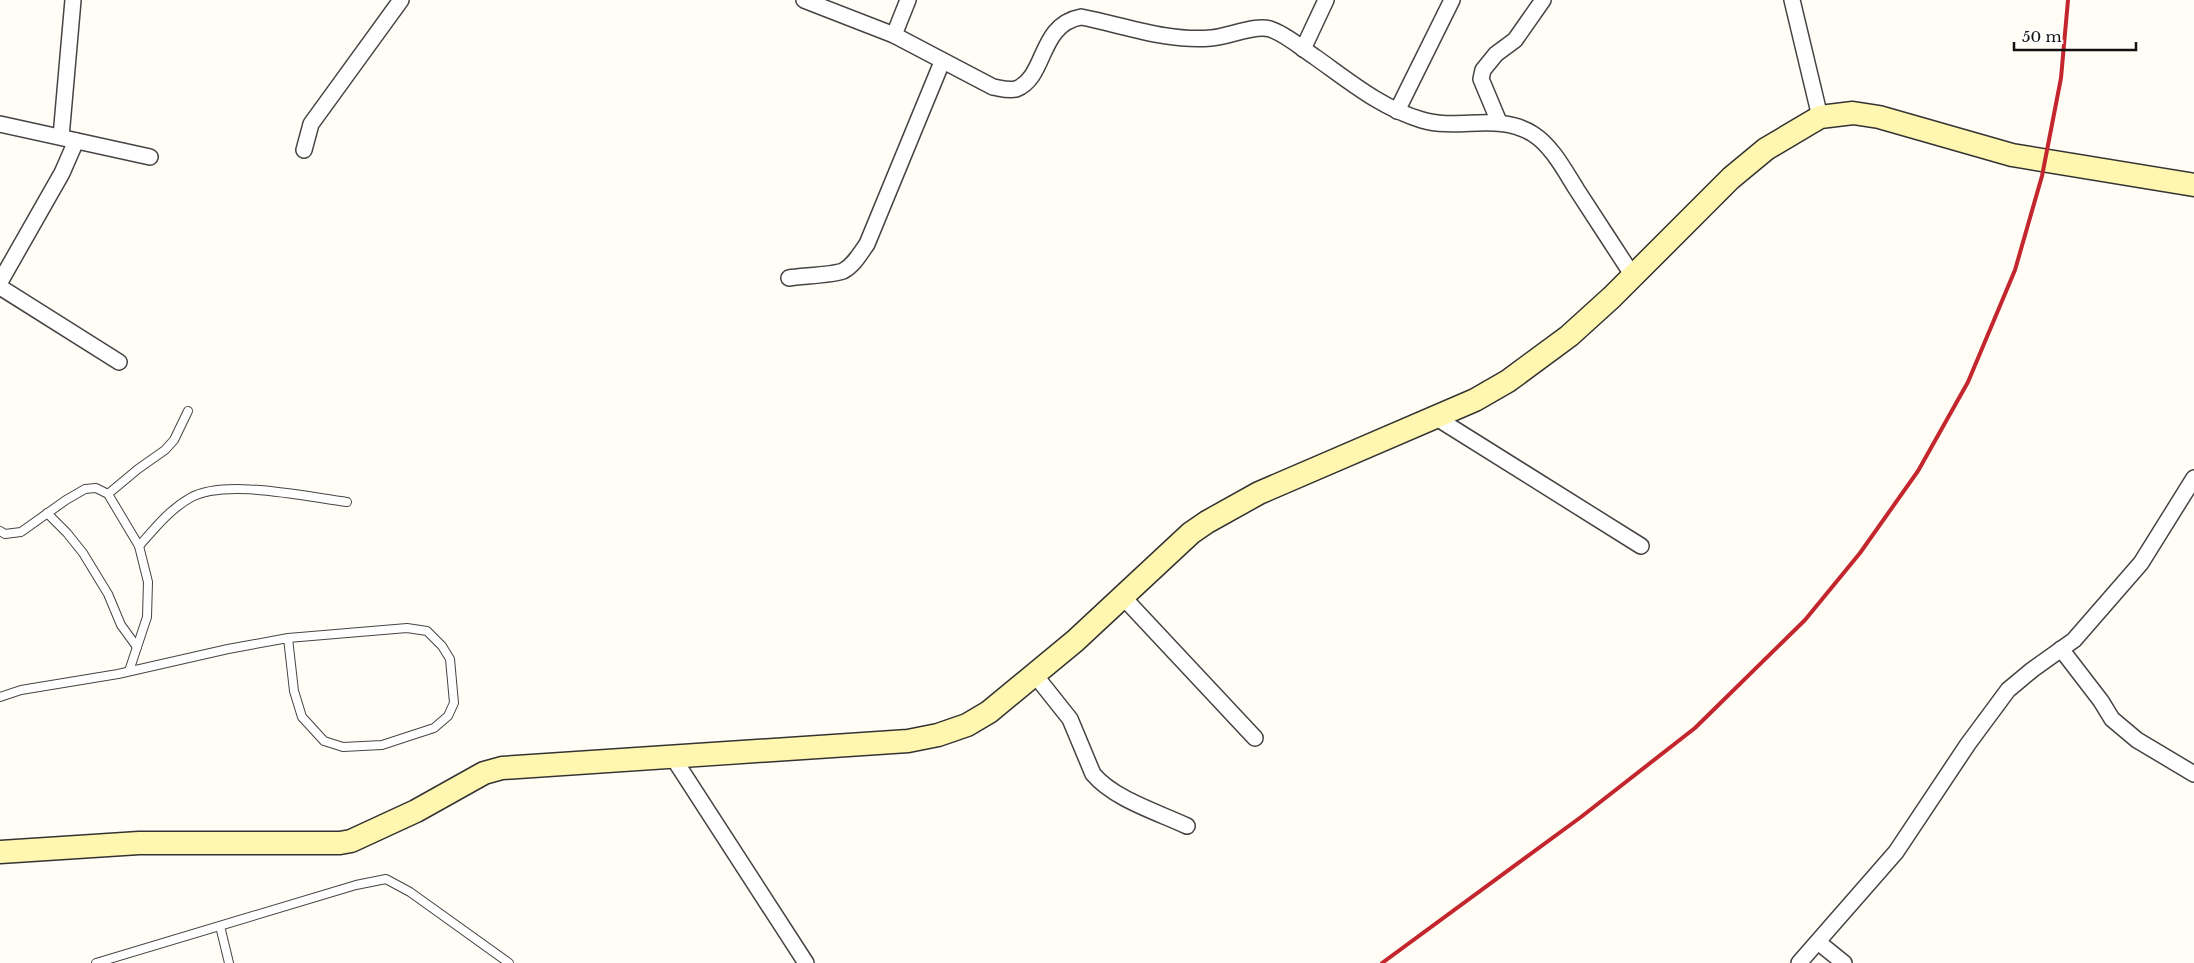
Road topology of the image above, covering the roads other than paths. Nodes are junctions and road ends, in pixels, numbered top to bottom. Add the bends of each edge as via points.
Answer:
1 (73, 0) edge
2 (401, 0) edge
3 (804, 0) edge
4 (908, 0) edge
5 (1326, 0) edge
6 (1452, 0) edge
7 (1543, 0) edge
8 (1792, 0) edge
9 (894, 35) junction
10 (1303, 49) junction
11 (942, 62) junction
12 (1397, 110) junction
13 (1820, 117) junction
14 (1499, 122) junction
15 (0, 124) edge
16 (69, 139) junction
17 (304, 150) dead end
18 (150, 157) dead end
19 (2194, 184) edge
20 (1633, 276) junction
21 (789, 278) dead end
22 (0, 282) edge
23 (0, 287) edge
24 (118, 362) dead end
25 (188, 410) dead end
26 (1435, 417) junction
27 (2194, 478) edge
28 (108, 494) junction
29 (347, 502) dead end
30 (47, 513) junction
31 (0, 530) edge
32 (139, 546) junction
33 (1641, 546) dead end
34 (1123, 597) junction
35 (288, 638) junction
36 (137, 647) junction
37 (2061, 649) junction
38 (129, 671) junction
39 (1035, 675) junction
40 (0, 697) edge
41 (1255, 738) dead end
42 (672, 756) junction
43 (2194, 774) edge
44 (1187, 826) dead end
45 (0, 852) edge
46 (220, 926) junction
47 (1818, 942) junction
48 (96, 963) edge
49 (229, 963) edge
50 (509, 963) edge
51 (806, 963) edge
52 (1799, 963) edge
53 (1844, 963) edge

1 - 16 street
2 - 17 street via 311,124
3 - 9 street
4 - 9 street
5 - 10 street
6 - 12 street
7 - 14 street via 1516,40 1496,54 1483,70 1482,79
8 - 13 street
9 - 11 street
10 - 11 street via 1269,28 1210,38 1184,37 1080,17 1058,27 1032,76 1016,89 992,87
10 - 12 street via 1376,100
11 - 21 street via 860,254 842,271
12 - 14 street via 1424,121
13 - 19 street via 1853,113 1879,117 2012,155
13 - 20 street via 1766,149 1731,178
14 - 20 street via 1534,134 1549,149
15 - 16 street
16 - 18 street
16 - 22 street via 62,173
20 - 26 street via 1569,336 1532,364 1475,400
23 - 24 street
25 - 28 lane via 174,440 165,450
26 - 33 street
26 - 34 street via 1228,510 1191,534
27 - 37 street via 2141,563 2074,640
28 - 30 lane via 96,488 85,489
28 - 32 lane
29 - 32 lane via 260,490 216,491 191,497 168,513
30 - 31 lane via 21,532 5,534
30 - 36 lane via 82,554
32 - 36 lane via 148,582 147,617
34 - 39 street
34 - 41 street
35 - 35 lane via 294,691 302,717 324,741 343,747 382,745 434,728 448,716 454,703 450,659 427,631 407,628
35 - 38 lane
36 - 38 lane
37 - 43 street via 2112,719 2143,744
37 - 47 street via 2008,690 1896,852
38 - 40 lane via 21,690
39 - 42 street via 989,712 967,725 938,735 908,741
39 - 44 street via 1070,719 1093,774 1106,788
42 - 45 street via 525,766 484,773 416,811 340,843 139,843
42 - 51 street
46 - 48 lane
46 - 49 lane
46 - 50 lane via 356,884 386,879 410,892
47 - 52 street
47 - 53 street

